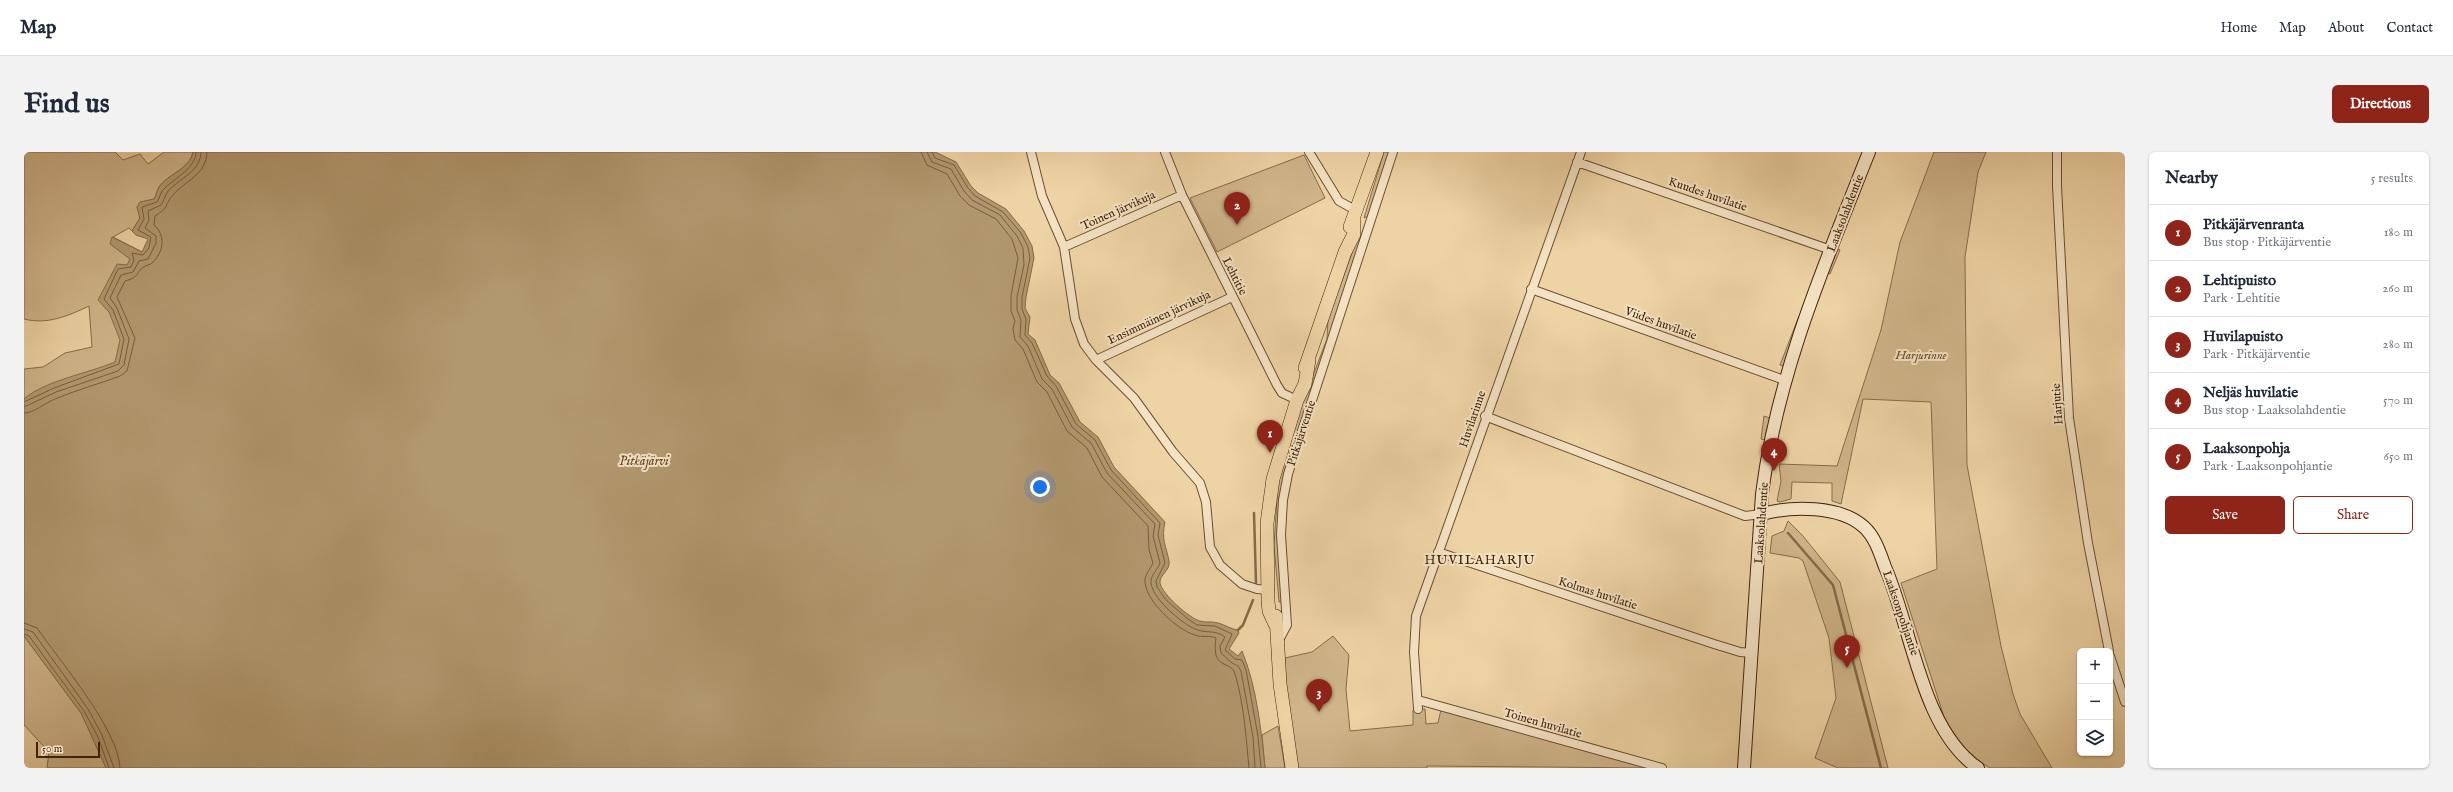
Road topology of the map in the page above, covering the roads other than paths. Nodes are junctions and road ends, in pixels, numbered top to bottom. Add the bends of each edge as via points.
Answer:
1 (1031, 152) edge
2 (1165, 152) edge
3 (1309, 152) edge
4 (1377, 152) edge
5 (1393, 152) edge
6 (1580, 152) edge
7 (1870, 152) edge
8 (2057, 152) edge
9 (1577, 162) junction
10 (1182, 195) junction
11 (1356, 216) junction
12 (1368, 225) junction
13 (1064, 247) junction
14 (1831, 250) junction
15 (1531, 289) junction
16 (1232, 297) junction
17 (1096, 360) junction
18 (1784, 380) junction
19 (1297, 400) junction
20 (1485, 416) junction
21 (1762, 514) junction
22 (1438, 552) junction
23 (1270, 590) junction
24 (1276, 644) junction
25 (2108, 648) edge
26 (1752, 653) junction
27 (2113, 665) edge
28 (1418, 700) junction
29 (2125, 702) edge
30 (1418, 709) dead end
31 (1292, 768) edge
32 (1662, 768) edge
33 (1744, 768) edge
34 (1978, 768) edge

1 - 13 street via 1042,196
2 - 10 street, Lehtitie
3 - 11 street via 1339,201
4 - 11 main road, Pitkäjärventie
5 - 12 street, Pitkäjärventie
6 - 9 street, Huvilarinne
7 - 14 street, Laaksolahdentie
8 - 25 street, Harjutie via 2069,418 2088,543
9 - 14 street, Kuudes huvilatie
9 - 15 street, Huvilarinne
10 - 13 street, Toinen järvikuja
10 - 16 street, Lehtitie
11 - 12 street
11 - 19 main road, Pitkäjärventie via 1344,241 1345,252 1309,360 1305,384
12 - 24 street, Pitkäjärventie via 1288,474 1283,500 1281,535 1287,625
13 - 17 street via 1074,319 1084,344
14 - 18 street, Laaksolahdentie
15 - 18 street, Viides huvilatie
15 - 20 street, Huvilarinne
16 - 17 street, Ensimmäinen järvikuja
16 - 19 street, Lehtitie via 1277,386 1282,393
17 - 23 street via 1134,398 1173,452 1200,483 1206,502 1210,547 1220,565 1242,584
18 - 21 street, Laaksolahdentie via 1767,452
19 - 23 main road, Pitkäjärventie via 1278,458 1270,495
20 - 21 street via 1745,516
20 - 22 street, Huvilarinne
21 - 26 street, Laaksolahdentie
21 - 34 street, Laaksonpohjantie via 1793,510 1837,512 1856,522 1869,533 1894,585 1936,717 1951,744
22 - 26 street, Kolmas huvilatie via 1720,646
22 - 28 street, Huvilarinne via 1414,626
23 - 24 main road, Pitkäjärventie via 1269,611 1275,624
24 - 31 main road, Pitkäjärventie via 1284,723
26 - 33 street, Laaksolahdentie
27 - 29 street
28 - 30 street
28 - 32 street, Toinen huvilatie

